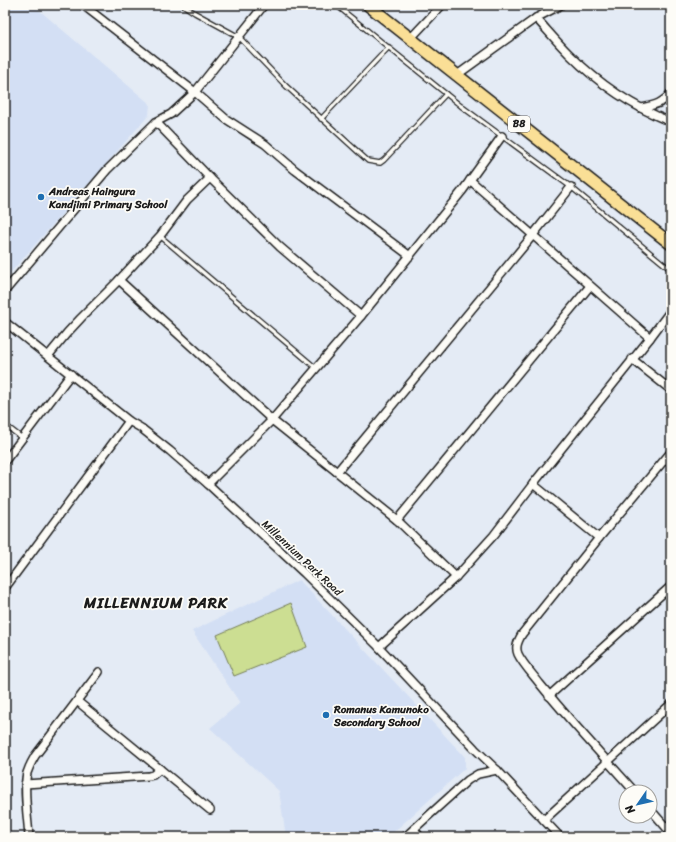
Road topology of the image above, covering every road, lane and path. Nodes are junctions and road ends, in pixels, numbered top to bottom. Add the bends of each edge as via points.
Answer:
1 (83, 5) edge
2 (183, 5) edge
3 (264, 5) edge
4 (336, 5) edge
5 (368, 5) edge
6 (442, 5) edge
7 (561, 5) edge
8 (536, 18) junction
9 (239, 37) junction
10 (410, 39) junction
11 (389, 47) junction
12 (457, 75) junction
13 (195, 92) junction
14 (671, 93) edge
15 (446, 94) junction
16 (641, 108) junction
17 (321, 119) junction
18 (156, 122) junction
19 (671, 122) edge
20 (502, 136) junction
21 (210, 178) junction
22 (470, 180) junction
23 (571, 187) junction
24 (533, 235) junction
25 (160, 236) junction
26 (671, 244) edge
27 (410, 256) junction
28 (671, 270) edge
29 (119, 280) junction
30 (590, 286) junction
31 (5, 291) edge
32 (671, 310) edge
33 (361, 316) junction
34 (5, 322) edge
35 (650, 338) junction
36 (48, 356) junction
37 (632, 359) junction
38 (316, 368) junction
39 (71, 374) junction
40 (671, 390) edge
41 (272, 420) junction
42 (129, 421) junction
43 (5, 426) edge
44 (22, 439) junction
45 (671, 452) edge
46 (5, 461) edge
47 (337, 472) junction
48 (208, 484) junction
49 (533, 484) junction
50 (397, 520) junction
51 (599, 538) junction
52 (456, 577) junction
53 (671, 586) edge
54 (5, 588) edge
55 (379, 647) junction
56 (99, 672) dead end
57 (549, 696) junction
58 (77, 701) junction
59 (671, 704) edge
60 (607, 761) junction
61 (160, 769) junction
62 (496, 770) junction
63 (25, 784) junction
64 (628, 784) edge
65 (210, 810) dead end
66 (658, 818) edge
67 (544, 820) junction
68 (414, 829) junction
69 (671, 833) edge
70 (29, 837) edge
71 (405, 837) edge
72 (420, 837) edge
73 (560, 837) edge

1 - 13 street
2 - 9 lane
3 - 9 street
4 - 11 lane
5 - 10 highway, B8
6 - 10 street
7 - 8 street
8 - 12 street
8 - 16 street via 602,83
9 - 13 street
9 - 17 lane
10 - 12 highway, B8
11 - 15 lane
11 - 17 lane
12 - 26 highway, B8
13 - 18 street via 171,114
13 - 27 street via 226,119 265,144 295,170
14 - 16 street via 658,105
15 - 17 lane via 380,163 368,161
15 - 20 lane
16 - 19 street
18 - 21 street
18 - 31 street via 107,170
20 - 22 street
20 - 23 lane
21 - 25 street via 187,200
21 - 33 street via 280,247
22 - 24 street
22 - 27 street
23 - 24 street
23 - 28 lane
24 - 30 street
24 - 47 street
25 - 29 street
25 - 38 lane
27 - 33 street
29 - 36 street
29 - 41 street
30 - 35 street
30 - 50 street
32 - 35 street
33 - 38 street
34 - 36 street, Millennium Park Road
35 - 37 street
36 - 39 street, Millennium Park Road
37 - 40 street
37 - 49 street
38 - 41 street
39 - 42 street, Millennium Park Road
39 - 44 street
41 - 47 street
41 - 48 street
42 - 48 street, Millennium Park Road via 170,451
42 - 54 street
43 - 44 lane
44 - 46 street
45 - 51 street
47 - 50 street
48 - 55 street, Millennium Park Road
49 - 51 street
49 - 52 street via 494,536
50 - 52 street
51 - 57 street via 518,641 518,655
52 - 55 street
53 - 57 street
55 - 62 street, Millennium Park Road
56 - 58 street
57 - 60 street
58 - 61 street
58 - 63 street via 33,760
59 - 60 street
60 - 64 street
60 - 67 street
61 - 63 street via 149,776
61 - 65 street
62 - 67 street, Millennium Park Road
62 - 68 street via 478,774 468,780
63 - 70 street
66 - 69 street
67 - 73 street, Millennium Park Road
68 - 71 street
68 - 72 street

